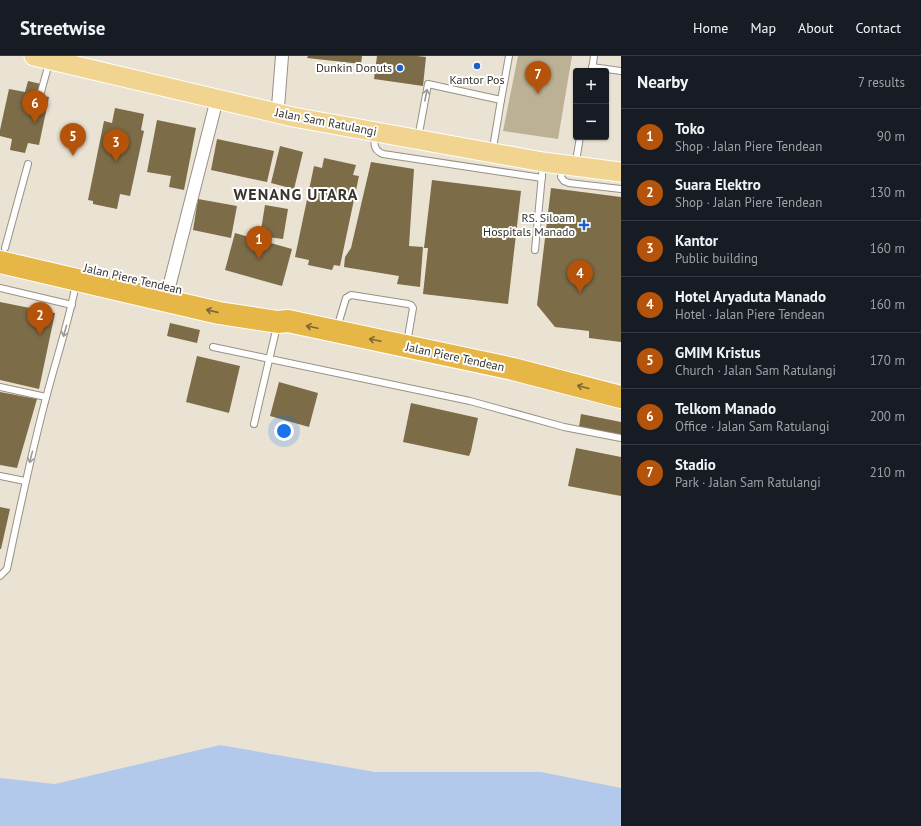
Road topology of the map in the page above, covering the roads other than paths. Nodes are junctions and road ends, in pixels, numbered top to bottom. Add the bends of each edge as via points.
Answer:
1 (282, 56) edge
2 (509, 56) edge
3 (594, 56) edge
4 (47, 57) edge
5 (592, 68) edge
6 (609, 70) edge
7 (621, 71) edge
8 (41, 92) dead end
9 (217, 99) junction
10 (500, 100) junction
11 (278, 107) junction
12 (419, 133) junction
13 (579, 140) edge
14 (493, 148) junction
15 (569, 163) junction
16 (28, 164) dead end
17 (621, 166) edge
18 (542, 170) junction
19 (621, 172) edge
20 (621, 189) edge
21 (535, 250) dead end
22 (2, 252) edge
23 (76, 280) junction
24 (169, 287) junction
25 (0, 288) edge
26 (72, 305) junction
27 (282, 319) junction
28 (336, 332) junction
29 (406, 346) junction
30 (213, 347) dead end
31 (269, 360) junction
32 (0, 387) edge
33 (46, 397) junction
34 (621, 397) edge
35 (254, 424) dead end
36 (621, 438) edge
37 (0, 476) edge
38 (25, 481) junction
39 (0, 576) edge

1 - 11 street
2 - 10 lane
3 - 5 lane
4 - 8 lane
4 - 9 main road, Jalan Sam Ratulangi
4 - 11 main road, Jalan Sam Ratulangi
6 - 7 lane
9 - 18 main road, Jalan Sam Ratulangi via 375,138
9 - 24 street
12 -> 10 lane via 428,84
10 - 14 lane
11 - 12 main road, Jalan Sam Ratulangi
12 - 14 main road, Jalan Sam Ratulangi
13 - 15 lane
14 - 15 main road, Jalan Sam Ratulangi
15 - 17 main road, Jalan Sam Ratulangi
15 - 18 main road, Jalan Sam Ratulangi
15 - 19 main road, Jalan Sam Ratulangi
15 - 20 lane via 561,177 564,181
16 - 22 lane
18 - 21 lane
22 - 23 highway, Jalan Piere Tendean
22 - 24 highway, Jalan Piere Tendean
23 - 26 lane
27 -> 23 highway, Jalan Piere Tendean via 219,313
24 - 27 highway, Jalan Piere Tendean via 274,311
25 - 26 lane
26 -> 33 lane
28 -> 27 highway, Jalan Piere Tendean
27 - 31 lane
29 -> 28 highway, Jalan Piere Tendean
28 - 29 lane via 348,296 408,304 413,308
34 -> 29 highway, Jalan Piere Tendean via 513,369
30 - 31 lane
31 - 35 lane
31 - 36 lane via 470,402 564,427
32 - 33 lane
33 -> 38 lane
37 - 38 lane
38 - 39 lane via 8,569

